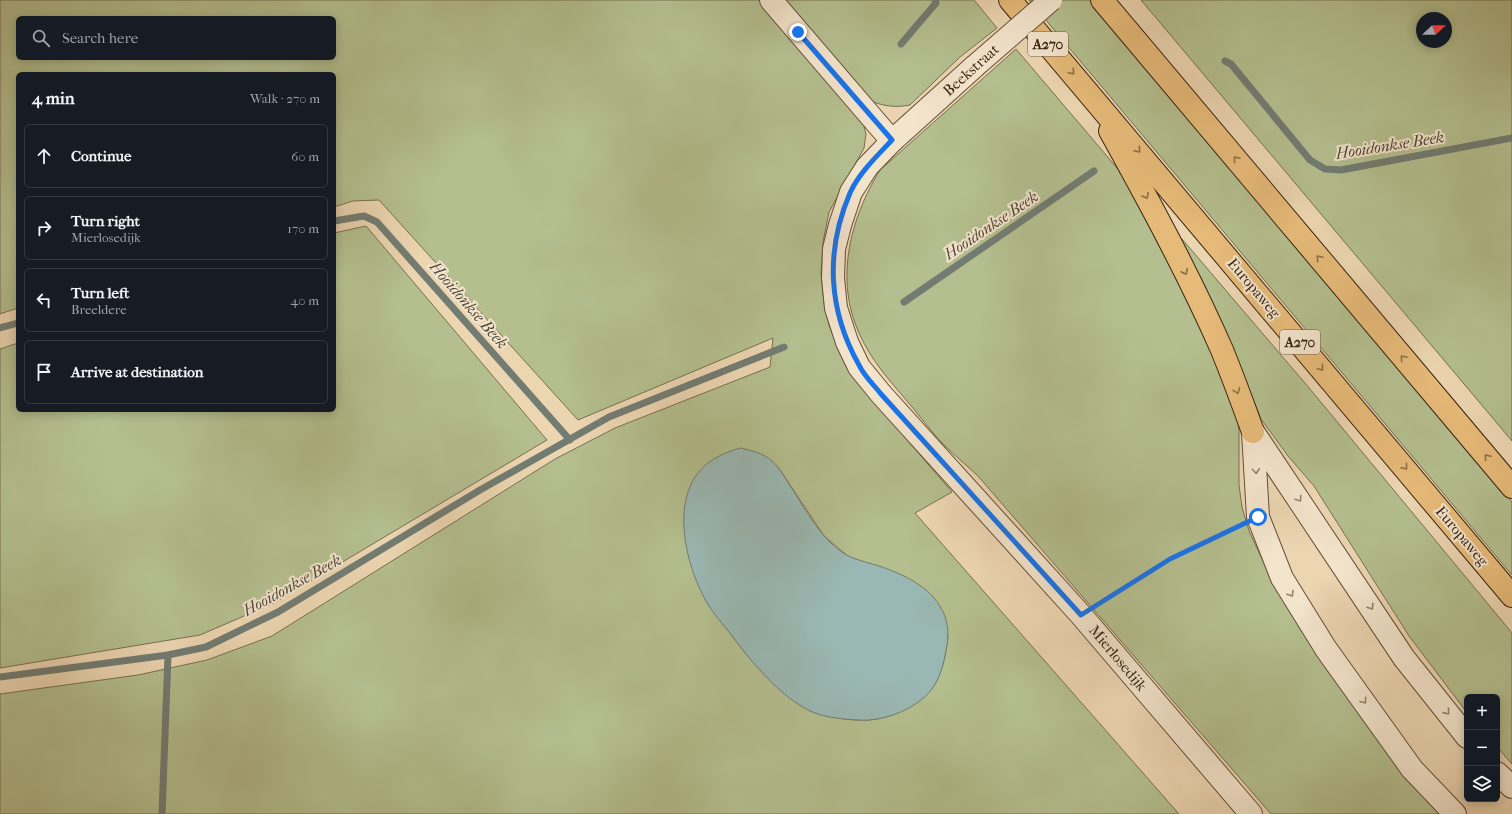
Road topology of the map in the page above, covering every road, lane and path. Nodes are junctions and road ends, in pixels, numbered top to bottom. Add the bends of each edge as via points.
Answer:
1 (771, 0) edge
2 (1010, 0) edge
3 (1051, 0) edge
4 (1102, 0) edge
5 (1086, 88) junction
6 (892, 140) junction
7 (1253, 432) junction
8 (1512, 487) edge
9 (1258, 517) junction
10 (1512, 596) edge
11 (1081, 615) junction
12 (1464, 733) edge
13 (1500, 776) edge
14 (1512, 787) edge
15 (1251, 814) edge
16 (1456, 814) edge

1 - 6 street
2 -> 5 highway, Europaweg / A270
3 - 6 street, Beekstraat, bridge
8 -> 4 highway
5 -> 7 highway, A270 via 1168,237 1222,350
5 -> 10 highway, Europaweg / A270
6 - 11 street, Mierlosedijk via 867,167 850,192 834,249 836,308 847,342 859,367 881,394
7 -> 9 street, A270
7 -> 12 street, A270 via 1404,658
9 - 11 path via 1170,559
9 -> 16 street, A270 via 1282,578 1326,649 1412,769
11 - 15 street, Mierlosedijk
13 - 14 street

